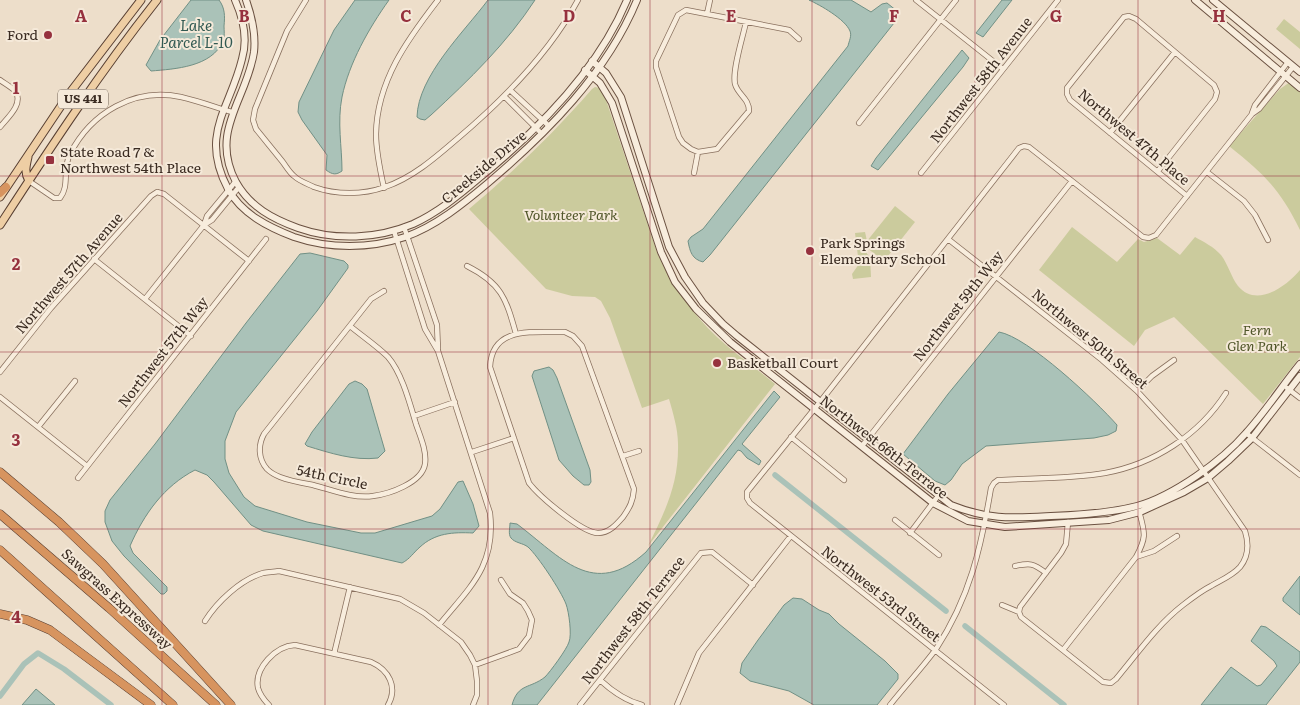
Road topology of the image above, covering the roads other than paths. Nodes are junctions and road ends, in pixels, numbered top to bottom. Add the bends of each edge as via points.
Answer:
1 (141, 0) edge
2 (157, 0) edge
3 (235, 0) edge
4 (246, 0) edge
5 (306, 0) edge
6 (438, 0) edge
7 (578, 0) edge
8 (627, 0) edge
9 (637, 0) edge
10 (710, 0) edge
11 (916, 0) edge
12 (956, 0) edge
13 (1058, 0) edge
14 (1195, 0) edge
15 (1213, 0) edge
16 (707, 14) junction
17 (941, 19) junction
18 (746, 22) junction
19 (799, 39) dead end
20 (1175, 52) junction
21 (592, 61) junction
22 (1291, 65) junction
23 (600, 66) junction
24 (1003, 69) junction
25 (585, 70) junction
26 (1281, 71) junction
27 (1300, 72) edge
28 (592, 76) junction
29 (1287, 76) junction
30 (0, 80) edge
31 (1300, 88) edge
32 (510, 90) junction
33 (504, 96) junction
34 (223, 109) junction
35 (232, 112) junction
36 (1252, 114) junction
37 (542, 120) junction
38 (859, 123) dead end
39 (549, 126) junction
40 (0, 127) edge
41 (535, 127) junction
42 (1110, 133) junction
43 (542, 134) junction
44 (31, 148) junction
45 (698, 152) junction
46 (1158, 170) junction
47 (1207, 172) junction
48 (694, 173) dead end
49 (921, 173) dead end
50 (28, 181) junction
51 (1072, 181) junction
52 (238, 184) junction
53 (6, 187) junction
54 (384, 188) junction
55 (231, 192) junction
56 (0, 193) edge
57 (1187, 196) junction
58 (0, 197) edge
59 (204, 225) junction
60 (0, 226) edge
61 (404, 227) junction
62 (394, 231) junction
63 (406, 236) junction
64 (266, 239) dead end
65 (396, 239) junction
66 (948, 239) junction
67 (1268, 240) dead end
68 (94, 258) junction
69 (249, 261) junction
70 (467, 266) dead end
71 (996, 276) junction
72 (384, 291) dead end
73 (145, 299) junction
74 (430, 304) junction
75 (418, 308) junction
76 (350, 326) junction
77 (516, 334) junction
78 (191, 336) junction
79 (438, 351) junction
80 (761, 355) junction
81 (1174, 360) dead end
82 (755, 362) junction
83 (1300, 364) edge
84 (0, 372) edge
85 (1300, 376) edge
86 (75, 380) dead end
87 (1284, 385) junction
88 (1290, 390) junction
89 (1138, 391) junction
90 (1226, 393) dead end
91 (0, 396) edge
92 (1300, 398) edge
93 (455, 402) junction
94 (820, 402) junction
95 (815, 409) junction
96 (414, 416) junction
97 (38, 427) junction
98 (1246, 433) junction
99 (791, 437) junction
100 (514, 438) junction
101 (1252, 438) junction
102 (867, 440) junction
103 (1182, 440) junction
104 (862, 446) junction
105 (638, 451) dead end
106 (472, 452) junction
107 (623, 456) junction
108 (88, 466) junction
109 (1204, 471) junction
110 (0, 472) edge
111 (1300, 475) edge
112 (78, 478) dead end
113 (1208, 478) junction
114 (844, 480) dead end
115 (938, 496) junction
116 (933, 503) junction
117 (1139, 509) junction
118 (0, 514) edge
119 (986, 516) junction
120 (1068, 516) junction
121 (895, 520) dead end
122 (1068, 524) junction
123 (984, 525) junction
124 (910, 533) junction
125 (1177, 536) dead end
126 (790, 537) junction
127 (0, 550) edge
128 (939, 555) dead end
129 (1136, 557) junction
130 (1015, 566) dead end
131 (1046, 572) junction
132 (501, 580) dead end
133 (752, 585) junction
134 (350, 587) junction
135 (1002, 605) dead end
136 (1019, 612) junction
137 (0, 614) edge
138 (205, 621) dead end
139 (439, 625) junction
140 (935, 650) junction
141 (1062, 650) junction
142 (334, 654) junction
143 (475, 665) junction
144 (600, 680) junction
145 (151, 705) edge
146 (173, 705) edge
147 (216, 705) edge
148 (231, 705) edge
149 (268, 705) edge
150 (388, 705) edge
151 (473, 705) edge
152 (580, 705) edge
153 (642, 705) edge
154 (677, 705) edge
155 (890, 705) edge
156 (1004, 705) edge

1 - 44 main road, US 441
2 - 50 main road, US 441 via 94,84
3 - 34 street, Creekside Drive via 242,20 244,44 239,70
4 - 35 street, Creekside Drive via 253,21 253,54
5 - 54 street via 287,31 255,109 253,120 256,129 294,176 314,187 360,192
6 - 54 street via 410,36 385,82 376,133
7 - 32 street via 557,35
8 - 21 street, Creekside Drive
9 - 23 street, Creekside Drive via 622,32
10 - 16 street
11 - 17 street
12 - 17 street
13 - 24 street, Northwest 58th Avenue
14 - 26 street
15 - 22 street
16 - 18 street
16 - 45 street via 681,12 656,61 679,137
17 - 24 street
17 - 38 street
18 - 19 street via 789,30
18 - 45 street via 734,76 749,111 717,149
20 - 42 street
20 - 42 street, Northwest 47th Place via 1136,19 1124,17 1067,88 1070,100
20 - 46 street via 1214,85 1217,92 1215,99
21 - 23 street, Northwest 66th Terrace
21 - 25 street, Creekside Drive
22 - 26 street
22 - 27 street
22 - 29 street
23 - 28 street, Creekside Drive
23 - 80 street, Northwest 66th Terrace via 620,98 669,247 685,277 724,324
24 - 49 street, Northwest 58th Avenue
25 - 28 street, Northwest 66th Terrace
25 - 37 street, Creekside Drive
26 - 29 street
26 - 36 street via 1255,105
28 - 39 street, Creekside Drive
28 - 82 street, Northwest 66th Terrace via 607,92 612,103 661,252 675,282 718,332
29 - 31 street
29 - 36 street
30 - 40 street via 16,92 18,101
32 - 33 street
32 - 37 street
33 - 41 street
33 - 54 street via 417,171
34 - 35 street
34 - 50 street via 163,94 124,101 91,124 78,140 68,156 64,192 60,198 54,198
34 - 55 street, Creekside Drive via 217,132 217,155
35 - 52 street, Creekside Drive via 226,142 229,163
36 - 47 street
37 - 39 street
37 - 41 street, Creekside Drive
39 - 43 street, Creekside Drive
41 - 43 street
41 - 61 street, Creekside Drive via 456,197 432,214
42 - 46 street, Northwest 47th Place
43 - 63 street, Creekside Drive via 467,200 436,222
44 - 50 main road via 25,167
44 - 53 main road, US 441
45 - 48 street
46 - 57 street, Northwest 47th Place
47 - 57 street
47 - 67 street via 1244,202
50 - 60 main road, US 441
51 - 57 street via 1143,237 1150,238 1156,235
51 - 66 street via 1029,147 1019,148
51 - 71 street, Northwest 59th Way
52 - 55 street
52 - 62 street, Creekside Drive via 250,202 264,213 315,234 360,237
53 - 56 highway
53 - 58 main road, US 441
55 - 59 street via 207,216
55 - 65 street, Creekside Drive via 247,212 266,225 303,240 354,246
59 - 68 street, Northwest 57th Avenue via 157,192
59 - 69 street
59 - 73 street
61 - 62 street, Creekside Drive
61 - 63 street
62 - 65 street
63 - 65 street, Creekside Drive
63 - 74 street
64 - 69 street, Northwest 57th Way
65 - 75 street
66 - 71 street, Northwest 50th Street
66 - 94 street
68 - 73 street
68 - 84 street, Northwest 57th Avenue
69 - 78 street, Northwest 57th Way
70 - 77 street via 483,274 505,297
71 - 89 street, Northwest 50th Street
71 - 102 street, Northwest 59th Way
72 - 76 street, 54th Circle via 371,299
73 - 78 street
74 - 75 street
74 - 79 street via 437,325
75 - 79 street via 425,329
76 - 96 street, 54th Circle via 395,366
76 - 96 street, 54th Circle via 260,441 260,456 268,470 281,478 366,497 408,485 422,473 425,465
77 - 100 street via 506,337 493,349 490,367
77 - 107 street via 566,332 578,340
78 - 108 street, Northwest 57th Way
79 - 93 street
80 - 82 street
80 - 94 street, Northwest 66th Terrace
81 - 89 street
82 - 95 street, Northwest 66th Terrace
83 - 87 street, Northwest 66th Terrace
85 - 88 street, Northwest 66th Terrace
86 - 97 street
87 - 88 street
87 - 98 street, Northwest 66th Terrace
88 - 92 street
88 - 101 street, Northwest 66th Terrace
89 - 103 street, Northwest 50th Street
90 - 103 street via 1216,409
91 - 97 street
93 - 96 street
93 - 106 street
94 - 95 street
94 - 102 street, Northwest 66th Terrace
95 - 99 street
95 - 104 street, Northwest 66th Terrace
97 - 108 street
98 - 101 street
98 - 109 street, Northwest 66th Terrace
99 - 114 street
99 - 126 street, Northwest 53rd Street via 747,492 750,503
100 - 106 street
100 - 107 street via 535,492 591,532 613,528 630,507 634,489
101 - 111 street
101 - 113 street, Northwest 66th Terrace
102 - 104 street, Northwest 59th Way
102 - 115 street, Northwest 66th Terrace
103 - 109 street, Northwest 50th Street
103 - 119 street via 1135,465 1106,473 998,480 991,488
104 - 116 street, Northwest 66th Terrace
105 - 107 street
106 - 139 street via 490,513 489,552 474,582
108 - 112 street, Northwest 57th Way
109 - 113 street, Northwest 50th Street
109 - 117 street, Northwest 66th Terrace
110 - 148 highway via 103,564
113 - 117 street, Northwest 66th Terrace via 1184,492
113 - 141 street, Northwest 50th Street via 1246,531 1249,544 1241,566 1181,606 1111,683 1103,682
115 - 116 street
115 - 119 street, Northwest 66th Terrace via 950,505
116 - 123 street, Northwest 66th Terrace via 968,521
116 - 124 street
117 - 120 street, Northwest 66th Terrace
117 - 122 street, Northwest 66th Terrace via 1110,520
117 - 129 street via 1145,532
118 - 147 highway, Sawgrass Expressway
119 - 120 street, Northwest 66th Terrace
119 - 123 street
120 - 122 street
121 - 124 street
122 - 123 street, Northwest 66th Terrace
122 - 131 street via 1066,544
123 - 140 street via 972,577
124 - 128 street
125 - 129 street via 1154,551
126 - 133 street
126 - 140 street, Northwest 53rd Street
127 - 146 highway
129 - 141 street
130 - 131 street via 1028,563
131 - 136 street
132 - 143 street via 528,611 532,620 529,636 519,649
133 - 144 street, Northwest 58th Terrace via 712,552 700,553
133 - 154 street via 699,653
134 - 138 street via 279,571 263,573 235,589 214,607
134 - 139 street via 400,599
134 - 142 street
135 - 136 street
136 - 141 street
137 - 145 highway via 27,620 50,630
139 - 143 street via 461,642
140 - 155 street
140 - 156 street, Northwest 53rd Street
142 - 149 street via 295,645 285,645 278,650 260,670 258,679 261,697
142 - 150 street via 379,666 386,672 393,690
143 - 151 street via 477,695
144 - 152 street, Northwest 58th Terrace
144 - 153 street via 613,691

